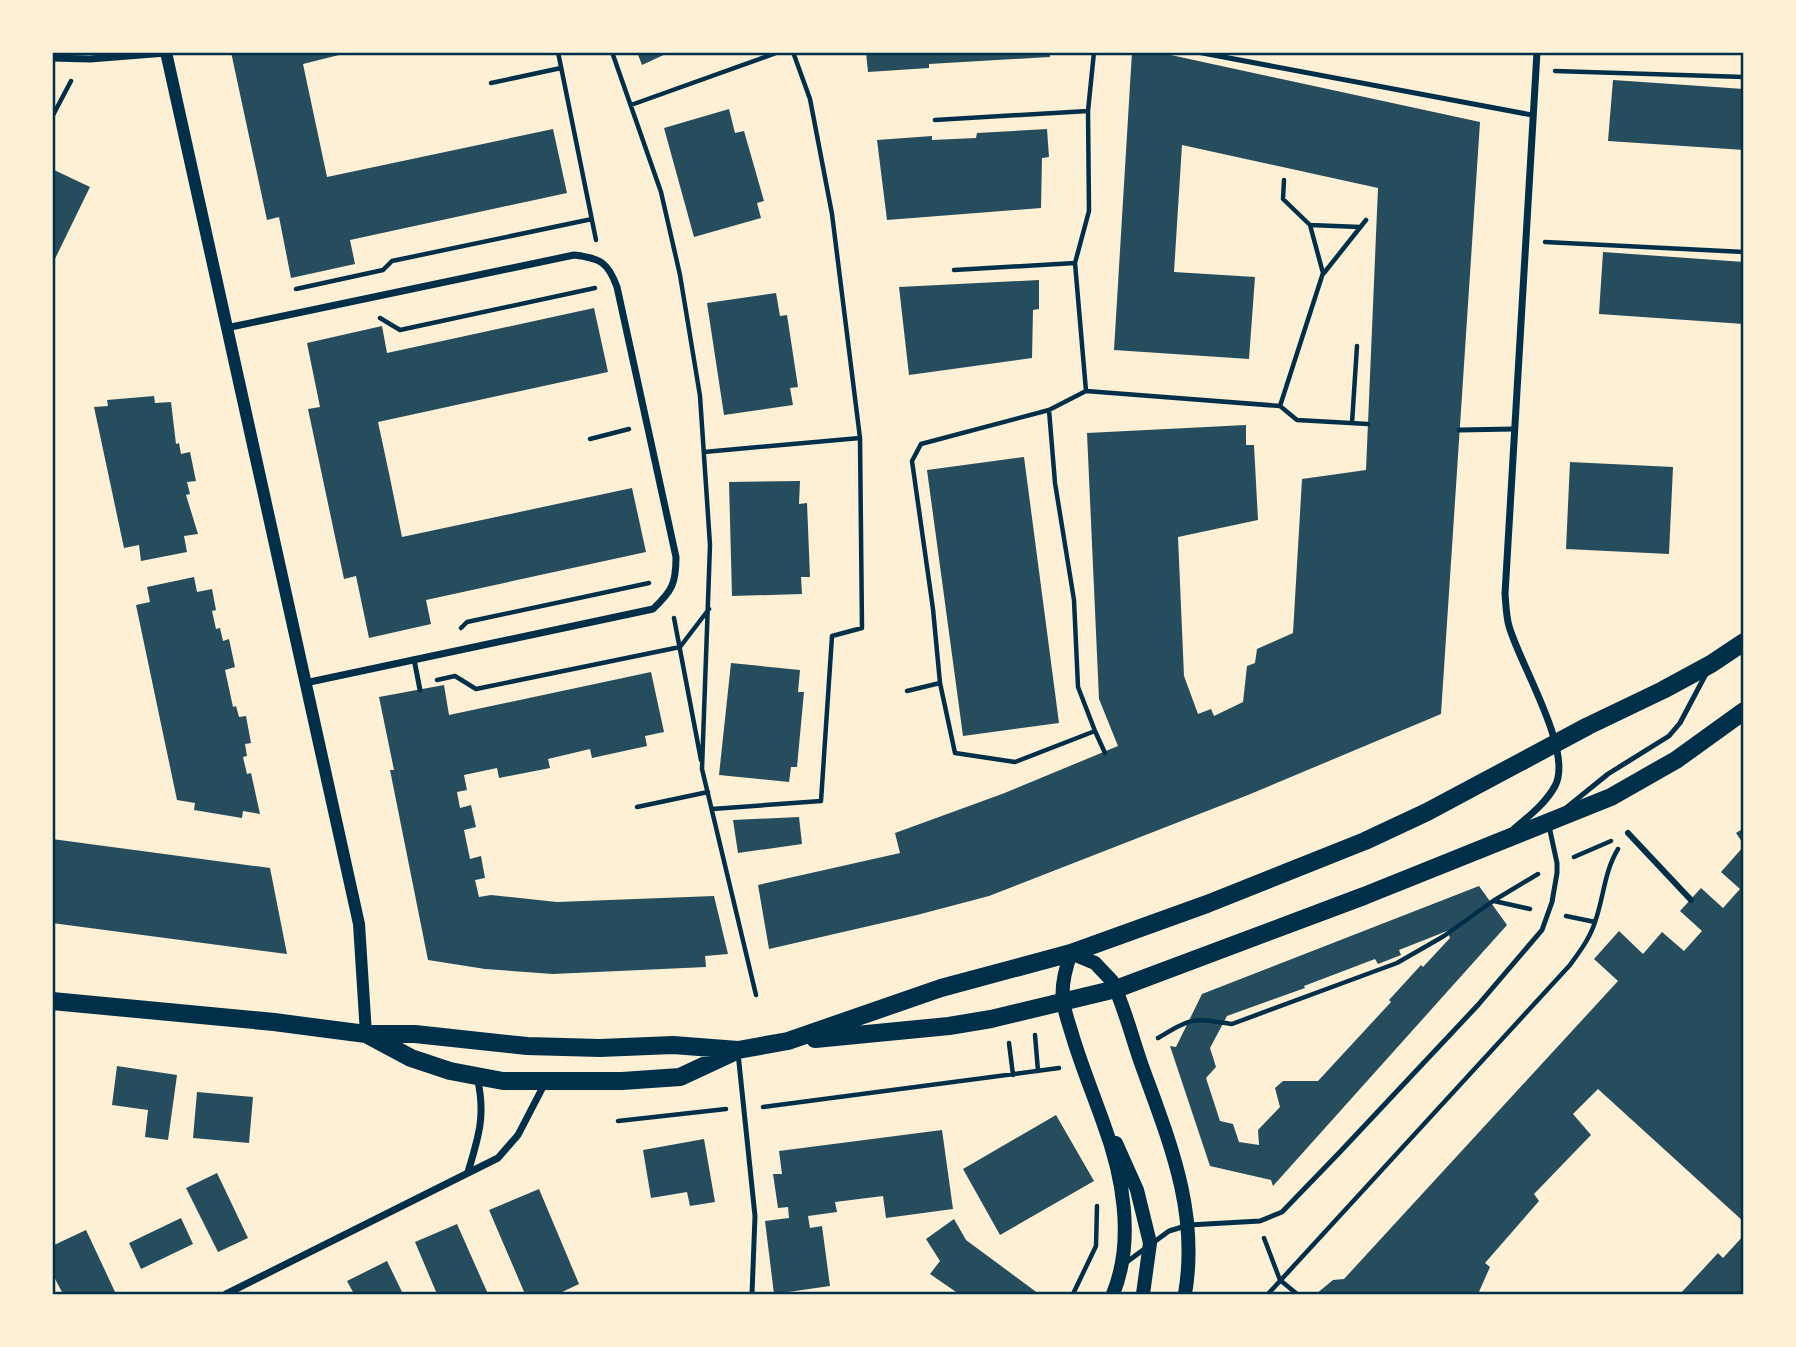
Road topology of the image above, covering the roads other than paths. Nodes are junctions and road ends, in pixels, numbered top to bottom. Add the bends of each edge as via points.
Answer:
1 (1197, 52) edge
2 (1537, 52) edge
3 (166, 53) edge
4 (52, 58) edge
5 (1532, 115) junction
6 (226, 328) junction
7 (1514, 429) junction
8 (1459, 430) dead end
9 (1744, 642) edge
10 (414, 659) junction
11 (1711, 664) junction
12 (305, 683) junction
13 (420, 687) road end
14 (1744, 711) edge
15 (1556, 744) junction
16 (1548, 822) junction
17 (1628, 833) road end
18 (1496, 843) junction
19 (1690, 900) dead end
20 (1071, 953) junction
21 (1116, 989) junction
22 (52, 1001) edge
23 (1063, 1002) junction
24 (366, 1034) junction
25 (788, 1041) junction
26 (738, 1049) junction
27 (477, 1076) junction
28 (545, 1083) junction
29 (1104, 1124) junction
30 (468, 1172) junction
31 (1189, 1225) junction
32 (1150, 1243) junction
33 (1121, 1266) junction
34 (226, 1294) edge
35 (752, 1294) edge
36 (1112, 1294) edge
37 (1143, 1294) edge
38 (1185, 1294) edge

1 - 5 lane
2 - 5 street
3 - 4 street
3 - 6 street
5 - 7 street
6 - 10 street via 553,258 574,255 600,261 610,270 676,557 670,593 653,610
6 - 12 street
7 - 8 lane
7 - 15 street via 1505,594 1508,625
9 - 11 main road
10 - 12 street
10 - 13 lane
11 - 15 main road
11 - 16 lane via 1669,736 1608,775
12 - 24 street via 359,924
14 - 16 main road via 1676,760 1611,797
15 - 18 street via 1556,785
15 - 20 main road via 1365,841
16 - 18 main road
16 - 31 lane via 1558,863 1542,930 1478,1005 1282,1212 1260,1222
17 - 19 street
18 - 21 main road
20 - 21 main road via 1101,968
20 - 23 main road
20 - 25 main road via 941,988
21 - 23 main road
21 - 31 main road via 1175,1162
22 - 24 main road
23 - 25 main road via 949,1026
23 - 29 main road
24 - 26 main road via 560,1047
24 - 27 main road via 411,1058
25 - 26 main road
26 - 28 main road via 680,1077
26 - 35 lane via 755,1216
27 - 28 main road
27 - 30 street via 482,1123
28 - 30 street via 510,1145 498,1158
29 - 32 main road via 1130,1171
29 - 33 main road via 1122,1194
30 - 34 street
31 - 32 lane
31 - 38 main road
32 - 33 lane
32 - 37 main road
33 - 36 main road

